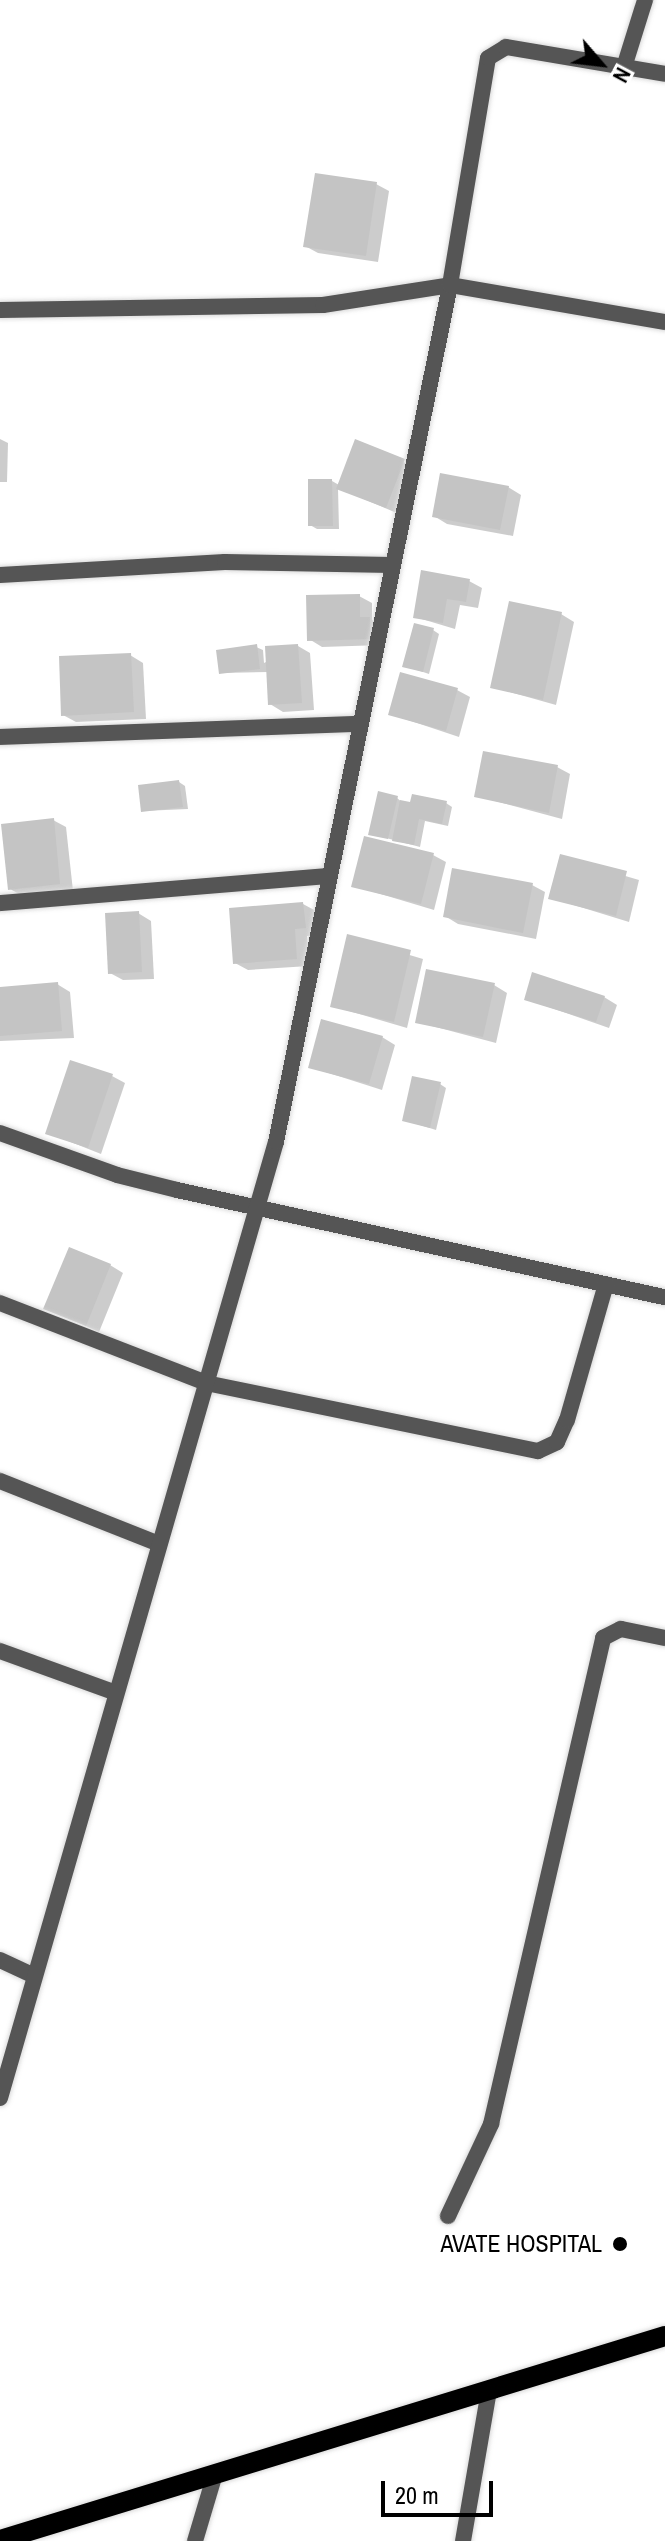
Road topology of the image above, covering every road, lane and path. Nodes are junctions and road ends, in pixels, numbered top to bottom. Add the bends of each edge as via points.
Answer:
1 (645, 0) edge
2 (625, 64) junction
3 (665, 74) edge
4 (450, 285) junction
5 (0, 310) edge
6 (665, 322) edge
7 (392, 565) junction
8 (0, 575) edge
9 (359, 724) junction
10 (0, 737) edge
11 (329, 876) junction
12 (0, 903) edge
13 (0, 1133) edge
14 (257, 1208) junction
15 (606, 1284) junction
16 (665, 1297) edge
17 (0, 1303) edge
18 (206, 1383) junction
19 (0, 1481) edge
20 (159, 1544) junction
21 (665, 1638) edge
22 (0, 1651) edge
23 (116, 1693) junction
24 (0, 1960) edge
25 (35, 1976) junction
26 (0, 2098) edge
27 (448, 2216) dead end
28 (665, 2336) edge
29 (489, 2391) junction
30 (215, 2474) junction
31 (0, 2540) edge
32 (195, 2541) edge
33 (463, 2541) edge

1 - 2 street
2 - 3 street
2 - 4 street via 506,47 488,58
4 - 5 street via 323,305
4 - 6 street
4 - 7 street
7 - 8 street via 225,562
7 - 9 street
9 - 10 street
9 - 11 street
11 - 12 street
11 - 14 street via 276,1142
13 - 14 street via 117,1175
14 - 15 street
14 - 18 street
15 - 16 street
15 - 18 street via 567,1420 557,1442 538,1451
17 - 18 street
18 - 20 street
19 - 20 street
20 - 23 street
21 - 27 street via 621,1629 603,1638 491,2124
22 - 23 street
23 - 25 street
24 - 25 street
25 - 26 street
28 - 29 main road
29 - 30 main road
29 - 33 street
30 - 31 main road
30 - 32 street

